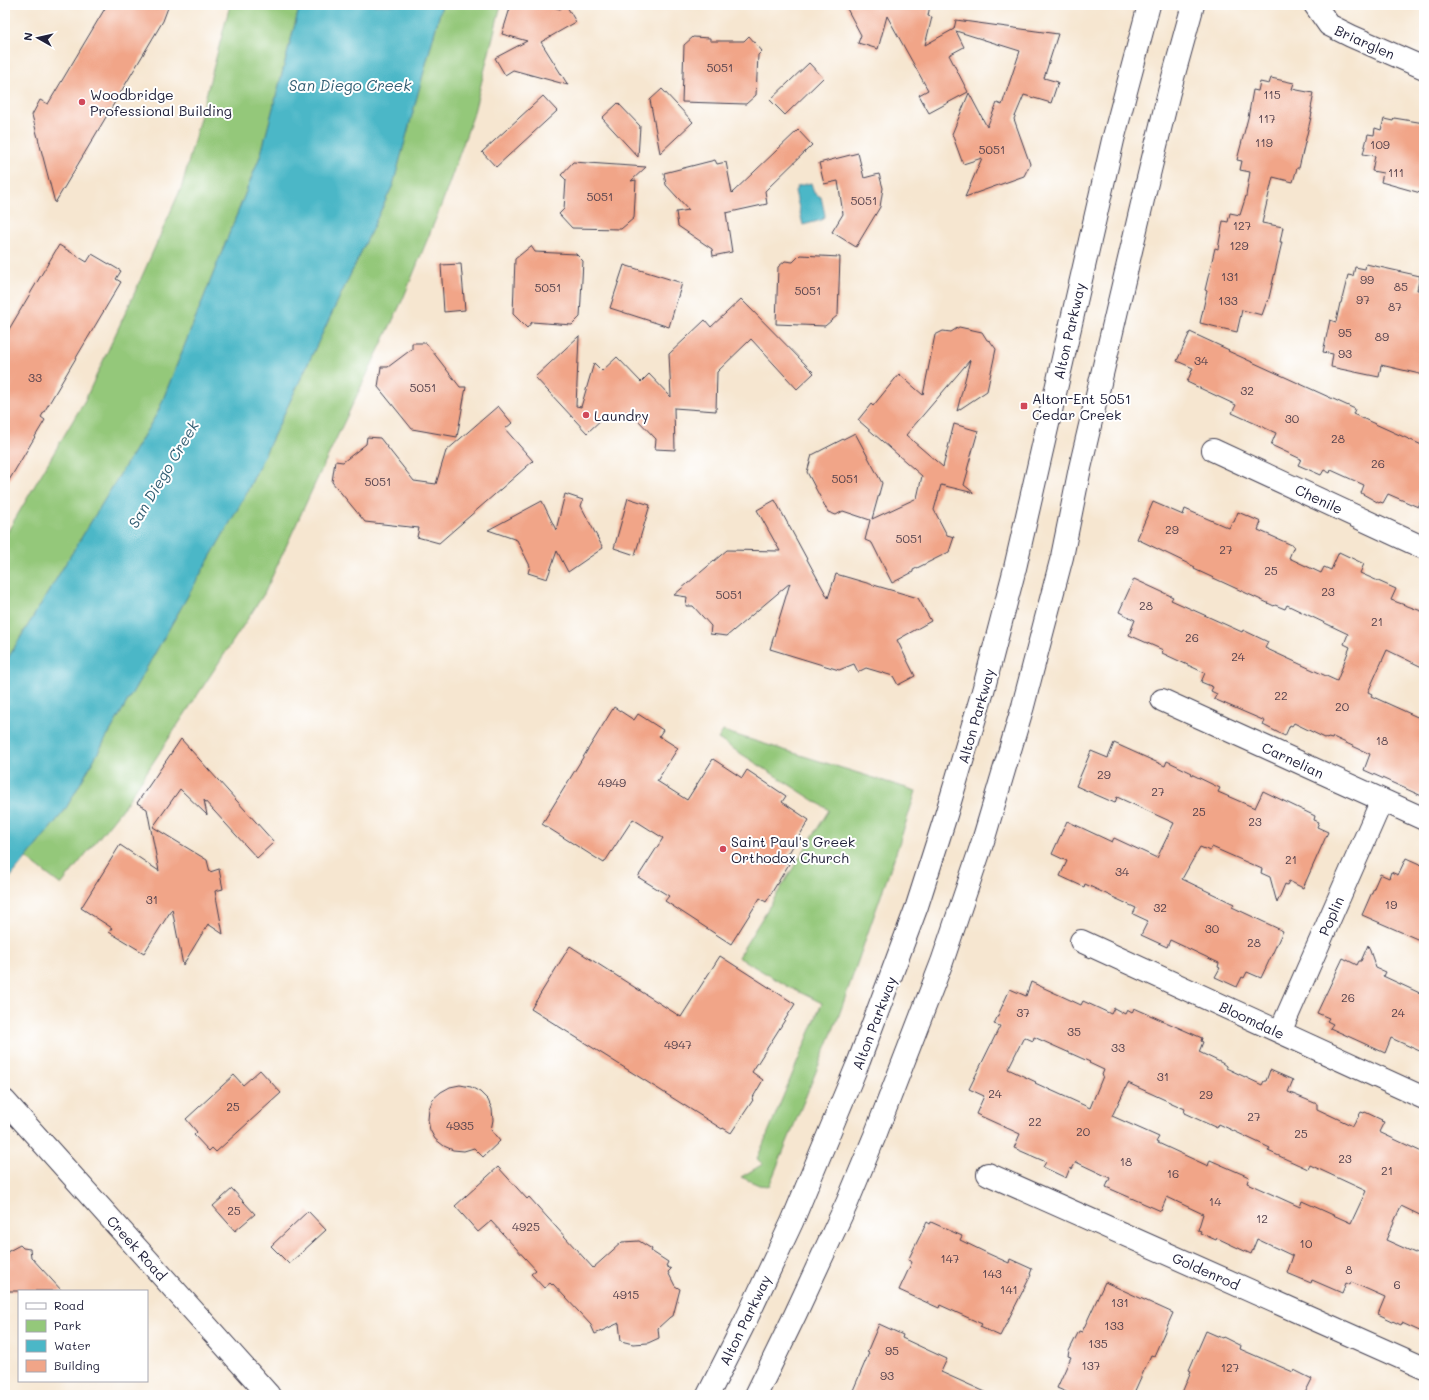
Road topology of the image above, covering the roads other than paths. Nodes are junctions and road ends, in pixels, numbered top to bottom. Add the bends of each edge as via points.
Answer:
1 (1149, 5) edge
2 (1193, 5) edge
3 (1315, 5) edge
4 (1424, 68) edge
5 (1213, 450) dead end
6 (1424, 548) edge
7 (1162, 700) dead end
8 (1382, 800) junction
9 (1424, 819) edge
10 (1081, 941) dead end
11 (1280, 1032) junction
12 (1424, 1098) edge
13 (5, 1101) edge
14 (988, 1174) dead end
15 (1424, 1368) edge
16 (269, 1395) edge
17 (708, 1395) edge
18 (756, 1395) edge

1 - 17 main road, Alton Parkway via 1113,140 1011,583 984,690 946,815 917,906 859,1062 792,1222
2 - 18 main road via 1144,191 1060,564 1021,713 983,841 942,962 876,1133 824,1252
3 - 4 main road, Briarglen via 1329,25
5 - 6 main road, Chenile
7 - 8 main road, Carnelian
8 - 9 main road, Carnelian
8 - 11 main road, Poplin
10 - 11 main road, Bloomdale
11 - 12 main road, Bloomdale
13 - 16 main road, Creek Road
14 - 15 main road, Goldenrod

